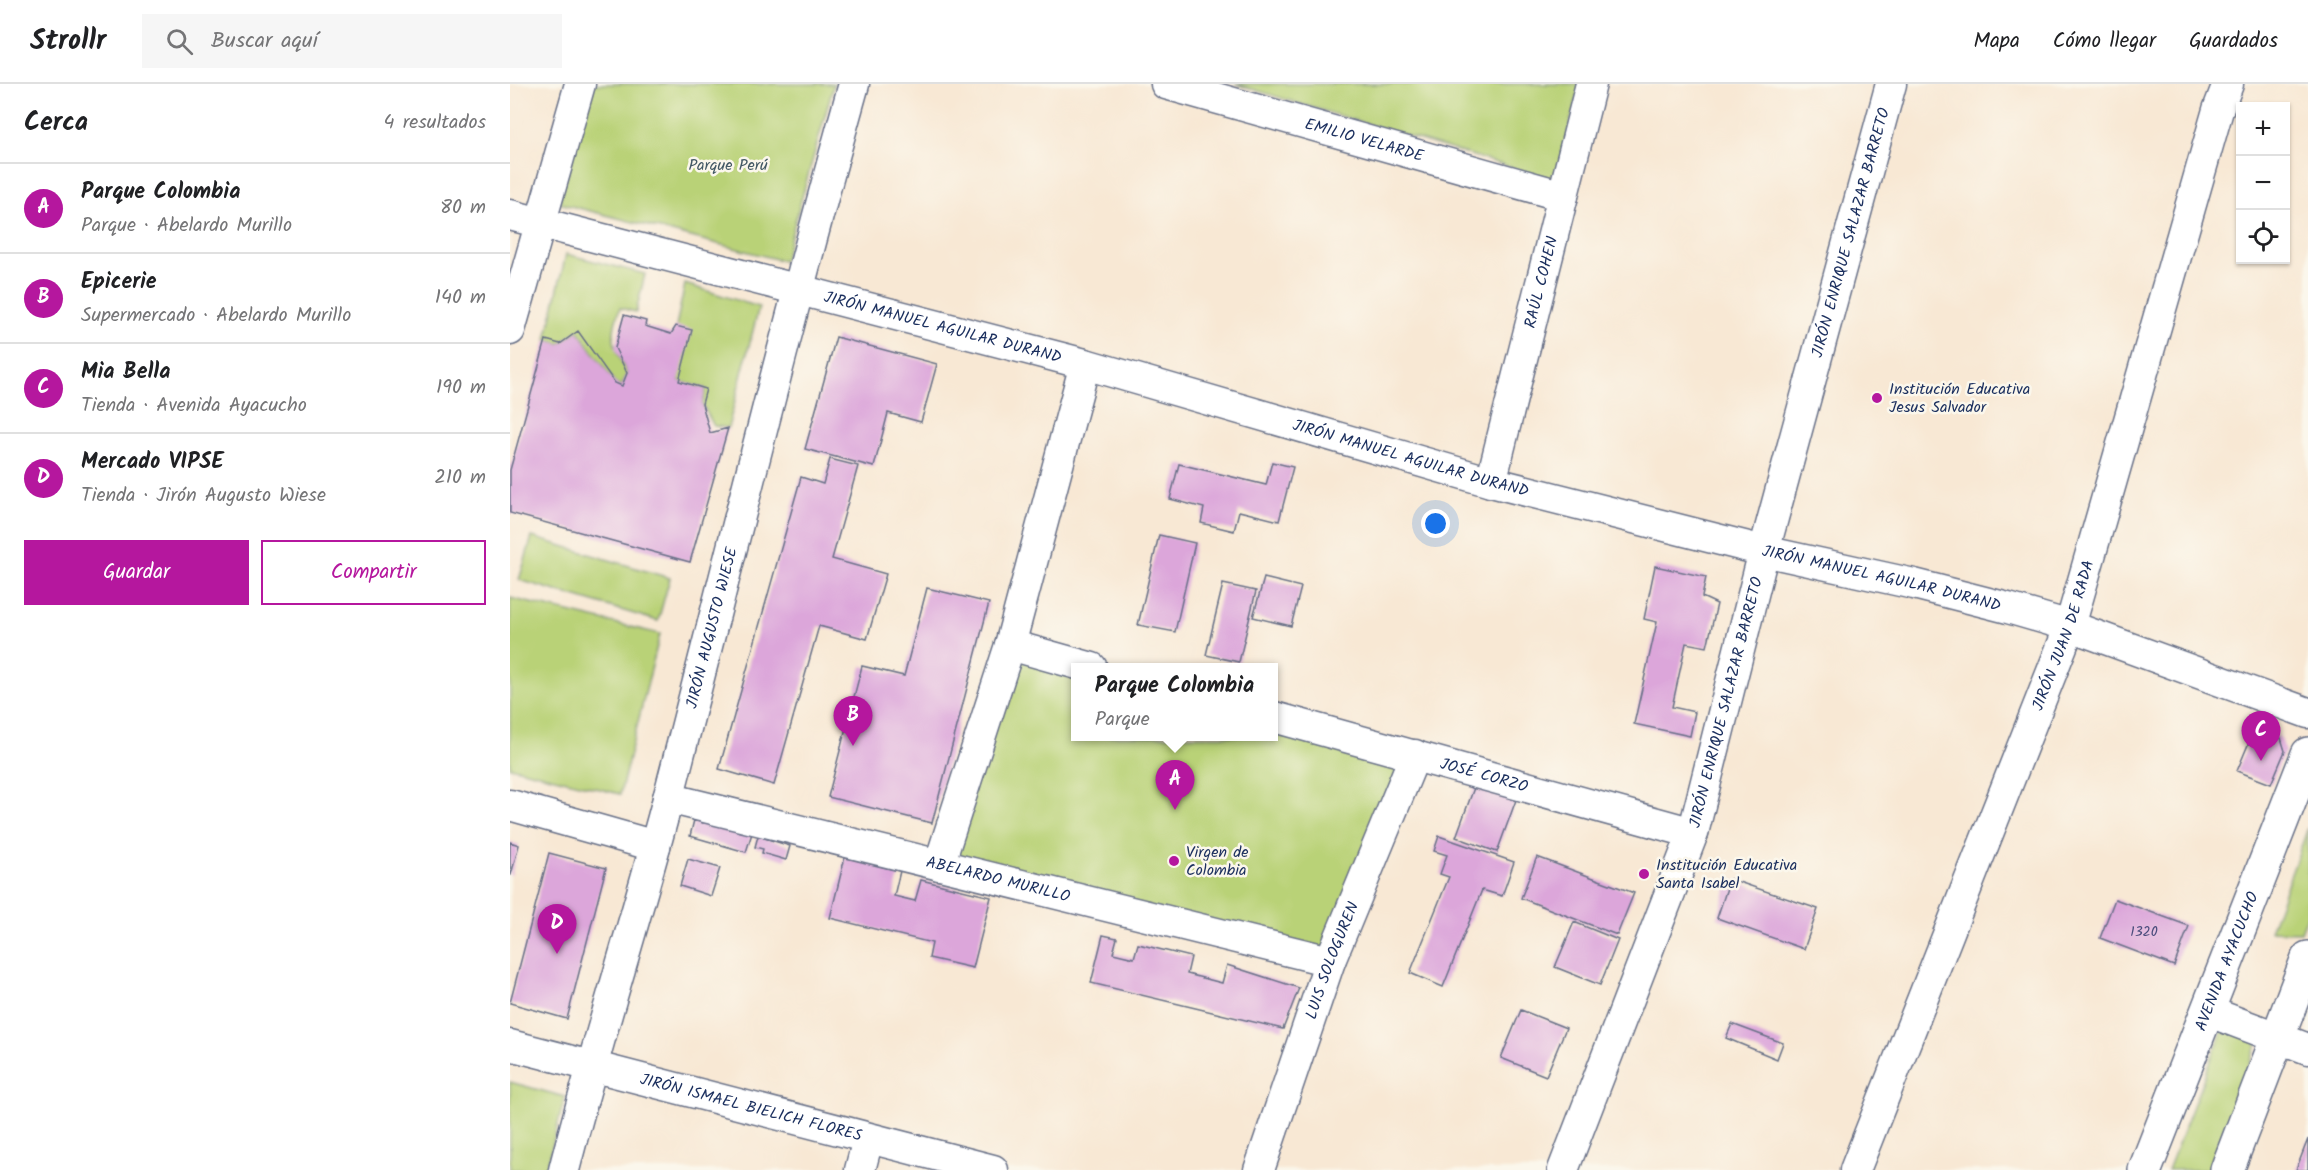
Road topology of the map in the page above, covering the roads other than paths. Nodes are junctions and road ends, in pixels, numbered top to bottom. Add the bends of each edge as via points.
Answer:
1 (580, 84) edge
2 (854, 84) edge
3 (1166, 84) edge
4 (1591, 84) edge
5 (1891, 84) edge
6 (2228, 84) edge
7 (1563, 196) junction
8 (510, 215) edge
9 (540, 223) junction
10 (797, 291) junction
11 (510, 330) edge
12 (1085, 364) junction
13 (1491, 482) junction
14 (1764, 551) junction
15 (2070, 626) junction
16 (1010, 645) junction
17 (1074, 663) edge
18 (2308, 713) edge
19 (1278, 718) edge
20 (2308, 754) edge
21 (1415, 755) junction
22 (668, 798) junction
23 (510, 805) edge
24 (1693, 833) junction
25 (655, 846) junction
26 (939, 865) junction
27 (2308, 958) edge
28 (1330, 961) junction
29 (2207, 1011) junction
30 (2293, 1044) edge
31 (510, 1045) edge
32 (591, 1066) junction
33 (868, 1139) junction
34 (564, 1170) edge
35 (860, 1170) edge
36 (993, 1170) edge
37 (1259, 1170) edge
38 (1563, 1170) edge
39 (1855, 1170) edge
40 (2145, 1170) edge
41 (2227, 1170) edge

1 - 9 street
2 - 10 street, JIRÓN AUGUSTO WIESE
3 - 7 street, EMILIO VELARDE
4 - 7 street, RAÚL COHEN
5 - 14 street, JIRÓN ENRIQUE SALAZAR BARRETO
6 - 15 street, JIRÓN JUAN DE RADA
7 - 13 street, RAÚL COHEN
8 - 9 street, JIRÓN MANUEL AGUILAR DURAND
9 - 10 street, JIRÓN MANUEL AGUILAR DURAND
9 - 11 street
10 - 12 street, JIRÓN MANUEL AGUILAR DURAND
10 - 22 street, JIRÓN AUGUSTO WIESE
12 - 13 street, JIRÓN MANUEL AGUILAR DURAND
12 - 16 street
13 - 14 street, JIRÓN MANUEL AGUILAR DURAND
14 - 15 street, JIRÓN MANUEL AGUILAR DURAND via 1914,584
14 - 24 street, JIRÓN ENRIQUE SALAZAR BARRETO
15 - 18 street, JIRÓN MANUEL AGUILAR DURAND
15 - 39 street, JIRÓN JUAN DE RADA
16 - 17 street
16 - 26 street
19 - 21 street, JOSÉ CORZO
20 - 29 main road, AVENIDA AYACUCHO
21 - 24 street, JOSÉ CORZO
21 - 28 street, LUIS SOLOGUREN
22 - 25 street, JIRÓN AUGUSTO WIESE
22 - 26 street, ABELARDO MURILLO
23 - 25 street
24 - 38 street, JIRÓN ENRIQUE SALAZAR BARRETO
25 - 32 street, JIRÓN AUGUSTO WIESE
26 - 28 street, ABELARDO MURILLO
27 - 30 main road
28 - 37 street, LUIS SOLOGUREN
29 - 30 street
29 - 40 main road, AVENIDA AYACUCHO
30 - 41 main road
31 - 32 street, JIRÓN ISMAEL BIELICH FLORES
32 - 33 street, JIRÓN ISMAEL BIELICH FLORES
32 - 34 street, JIRÓN AUGUSTO WIESE
33 - 35 street
33 - 36 street, JIRÓN ISMAEL BIELICH FLORES

